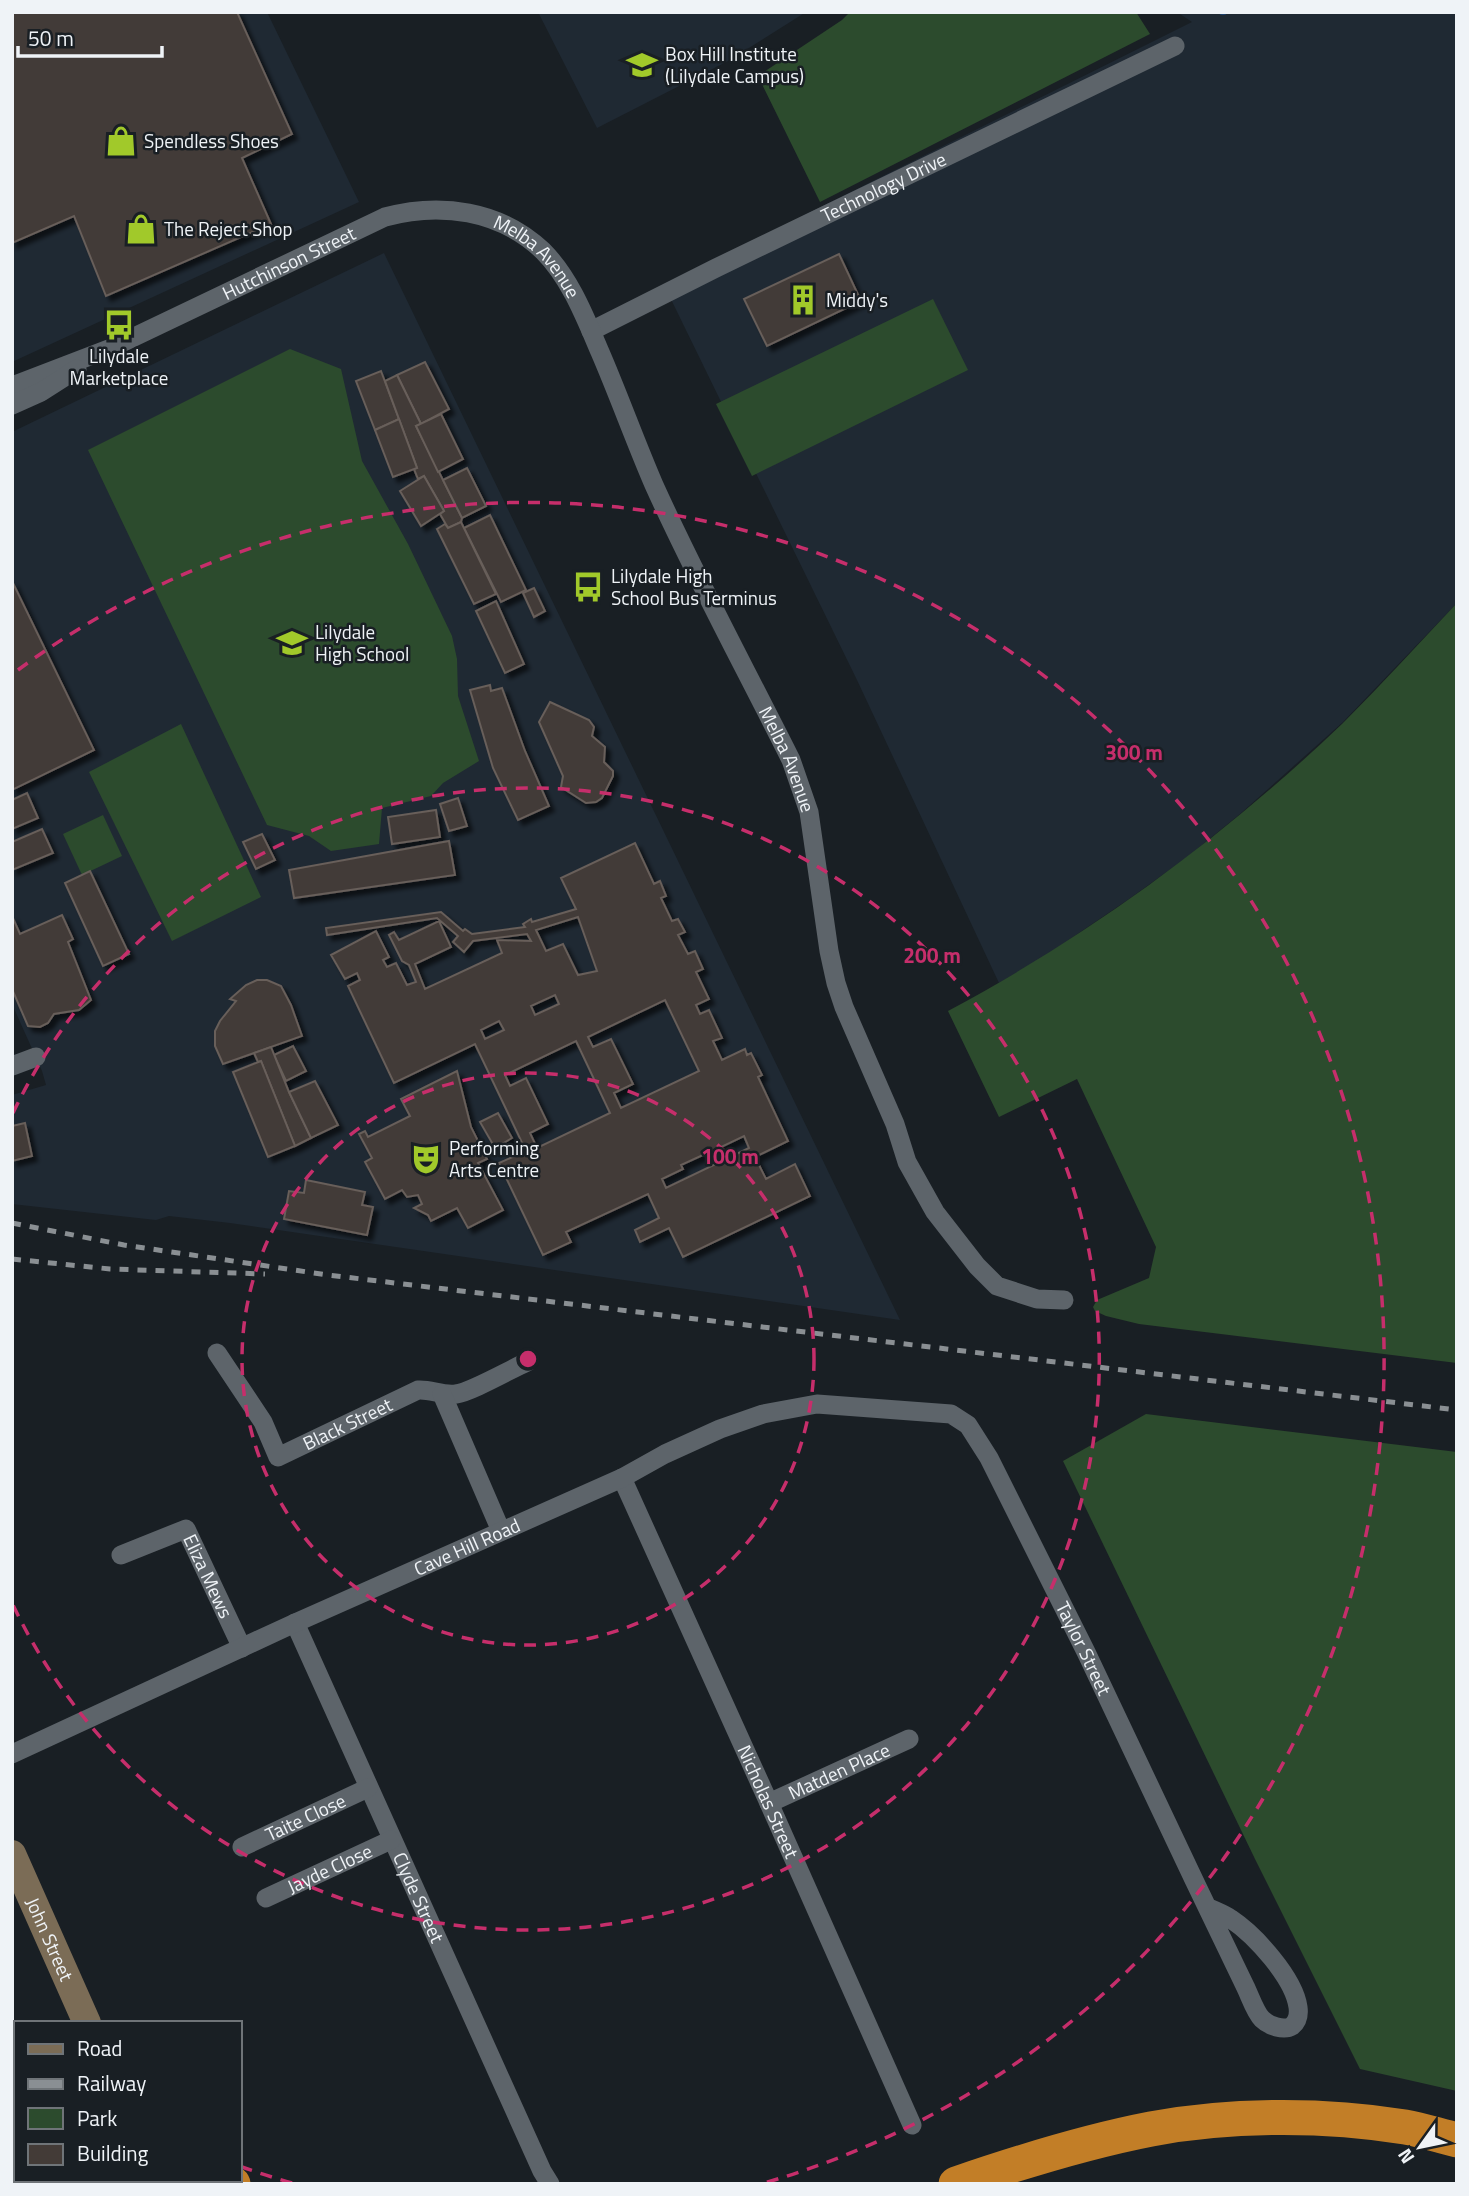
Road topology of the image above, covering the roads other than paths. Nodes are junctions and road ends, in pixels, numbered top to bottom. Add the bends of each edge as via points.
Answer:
1 (1175, 46) dead end
2 (474, 213) joint
3 (591, 331) junction
4 (111, 348) junction
5 (12, 386) edge
6 (12, 405) edge
7 (36, 1057) dead end
8 (12, 1066) edge
9 (1064, 1300) dead end
10 (218, 1353) dead end
11 (527, 1362) dead end
12 (442, 1394) junction
13 (939, 1412) joint
14 (622, 1478) junction
15 (501, 1531) junction
16 (121, 1555) dead end
17 (295, 1623) junction
18 (243, 1648) junction
19 (909, 1739) dead end
20 (12, 1754) edge
21 (368, 1788) junction
22 (769, 1802) junction
23 (391, 1840) junction
24 (242, 1847) dead end
25 (12, 1854) edge
26 (266, 1898) dead end
27 (1207, 1907) junction
28 (86, 2021) edge
29 (912, 2125) dead end
30 (1457, 2140) edge
31 (546, 2180) edge
32 (957, 2184) edge

1 - 3 street, Technology Drive
2 - 3 street, Melba Avenue via 514,230 544,252 569,286
2 - 4 street, Hutchinson Street via 423,209 385,217
3 - 9 street, Melba Avenue via 667,513 801,784 836,983 908,1162 935,1212 997,1286 1037,1299
4 - 5 street, Hutchinson Street
4 - 6 street, Hutchinson Street
7 - 8 street
10 - 12 street, Black Street via 262,1422 278,1457 418,1390
11 - 12 street, Black Street via 459,1394
12 - 15 street
13 - 14 street, Cave Hill Road via 817,1404 763,1414 709,1434
13 - 27 street, Taylor Street via 968,1425 989,1458
14 - 15 street, Cave Hill Road
14 - 22 street, Nicholas Street
15 - 17 street, Cave Hill Road
16 - 18 street, Eliza Mews via 186,1529
17 - 18 street, Cave Hill Road
17 - 21 street, Clyde Street
18 - 20 street, Cave Hill Road
19 - 22 street, Matden Place
21 - 23 street, Clyde Street
21 - 24 street, Taite Close
22 - 29 street, Nicholas Street
23 - 26 street, Jayde Close
23 - 31 street, Clyde Street
25 - 28 main road, John Street
27 - 27 street, Taylor Street via 1241,1926 1287,1979 1298,2004 1293,2025 1280,2028 1262,2019
30 - 32 highway via 1406,2127 1348,2121 1210,2121 1093,2141

